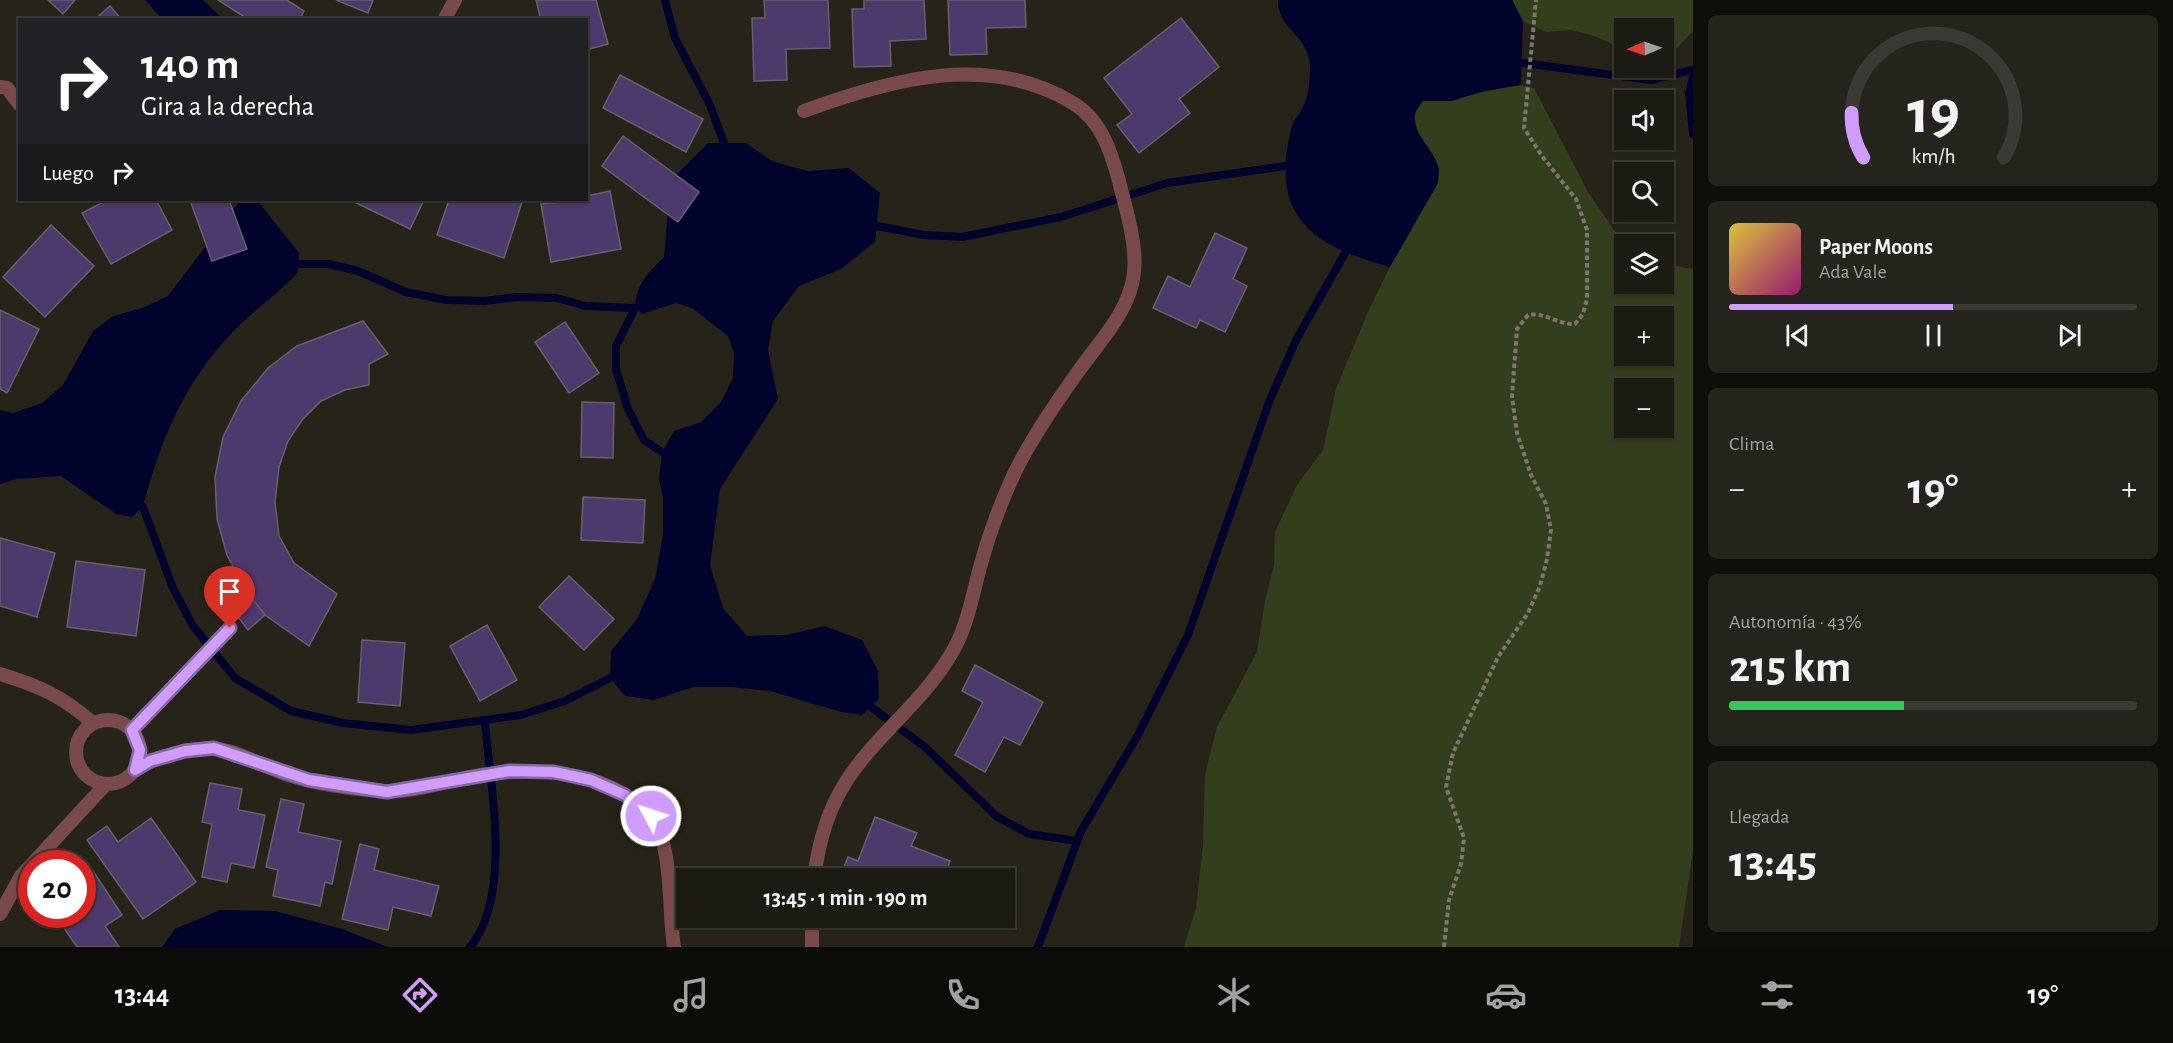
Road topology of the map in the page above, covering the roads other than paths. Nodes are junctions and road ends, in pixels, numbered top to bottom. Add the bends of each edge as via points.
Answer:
1 (455, 0) edge
2 (445, 18) edge
3 (0, 87) edge
4 (18, 102) edge
5 (804, 111) dead end
6 (227, 632) dead end
7 (0, 674) edge
8 (93, 723) junction
9 (132, 730) junction
10 (135, 770) junction
11 (106, 784) junction
12 (816, 868) edge
13 (0, 914) edge
14 (812, 928) edge
15 (674, 947) edge
16 (812, 947) edge

1 - 2 lane
3 - 4 lane via 7,88
5 - 12 lane via 845,96 948,74 1002,75 1049,89 1088,112 1112,152 1127,214 1134,273 1122,309 1011,479 990,531 964,629 948,660 847,780 824,826
6 - 9 lane
7 - 8 lane via 67,701
8 - 9 lane via 114,719
8 - 11 lane via 79,738 77,758 87,776
9 - 10 lane via 140,750
10 - 11 lane via 127,778
10 - 15 lane via 150,761 185,751 214,748 286,774 387,792 507,772 554,772 591,780 625,795 651,816 665,847
11 - 13 lane via 21,876
14 - 16 lane

